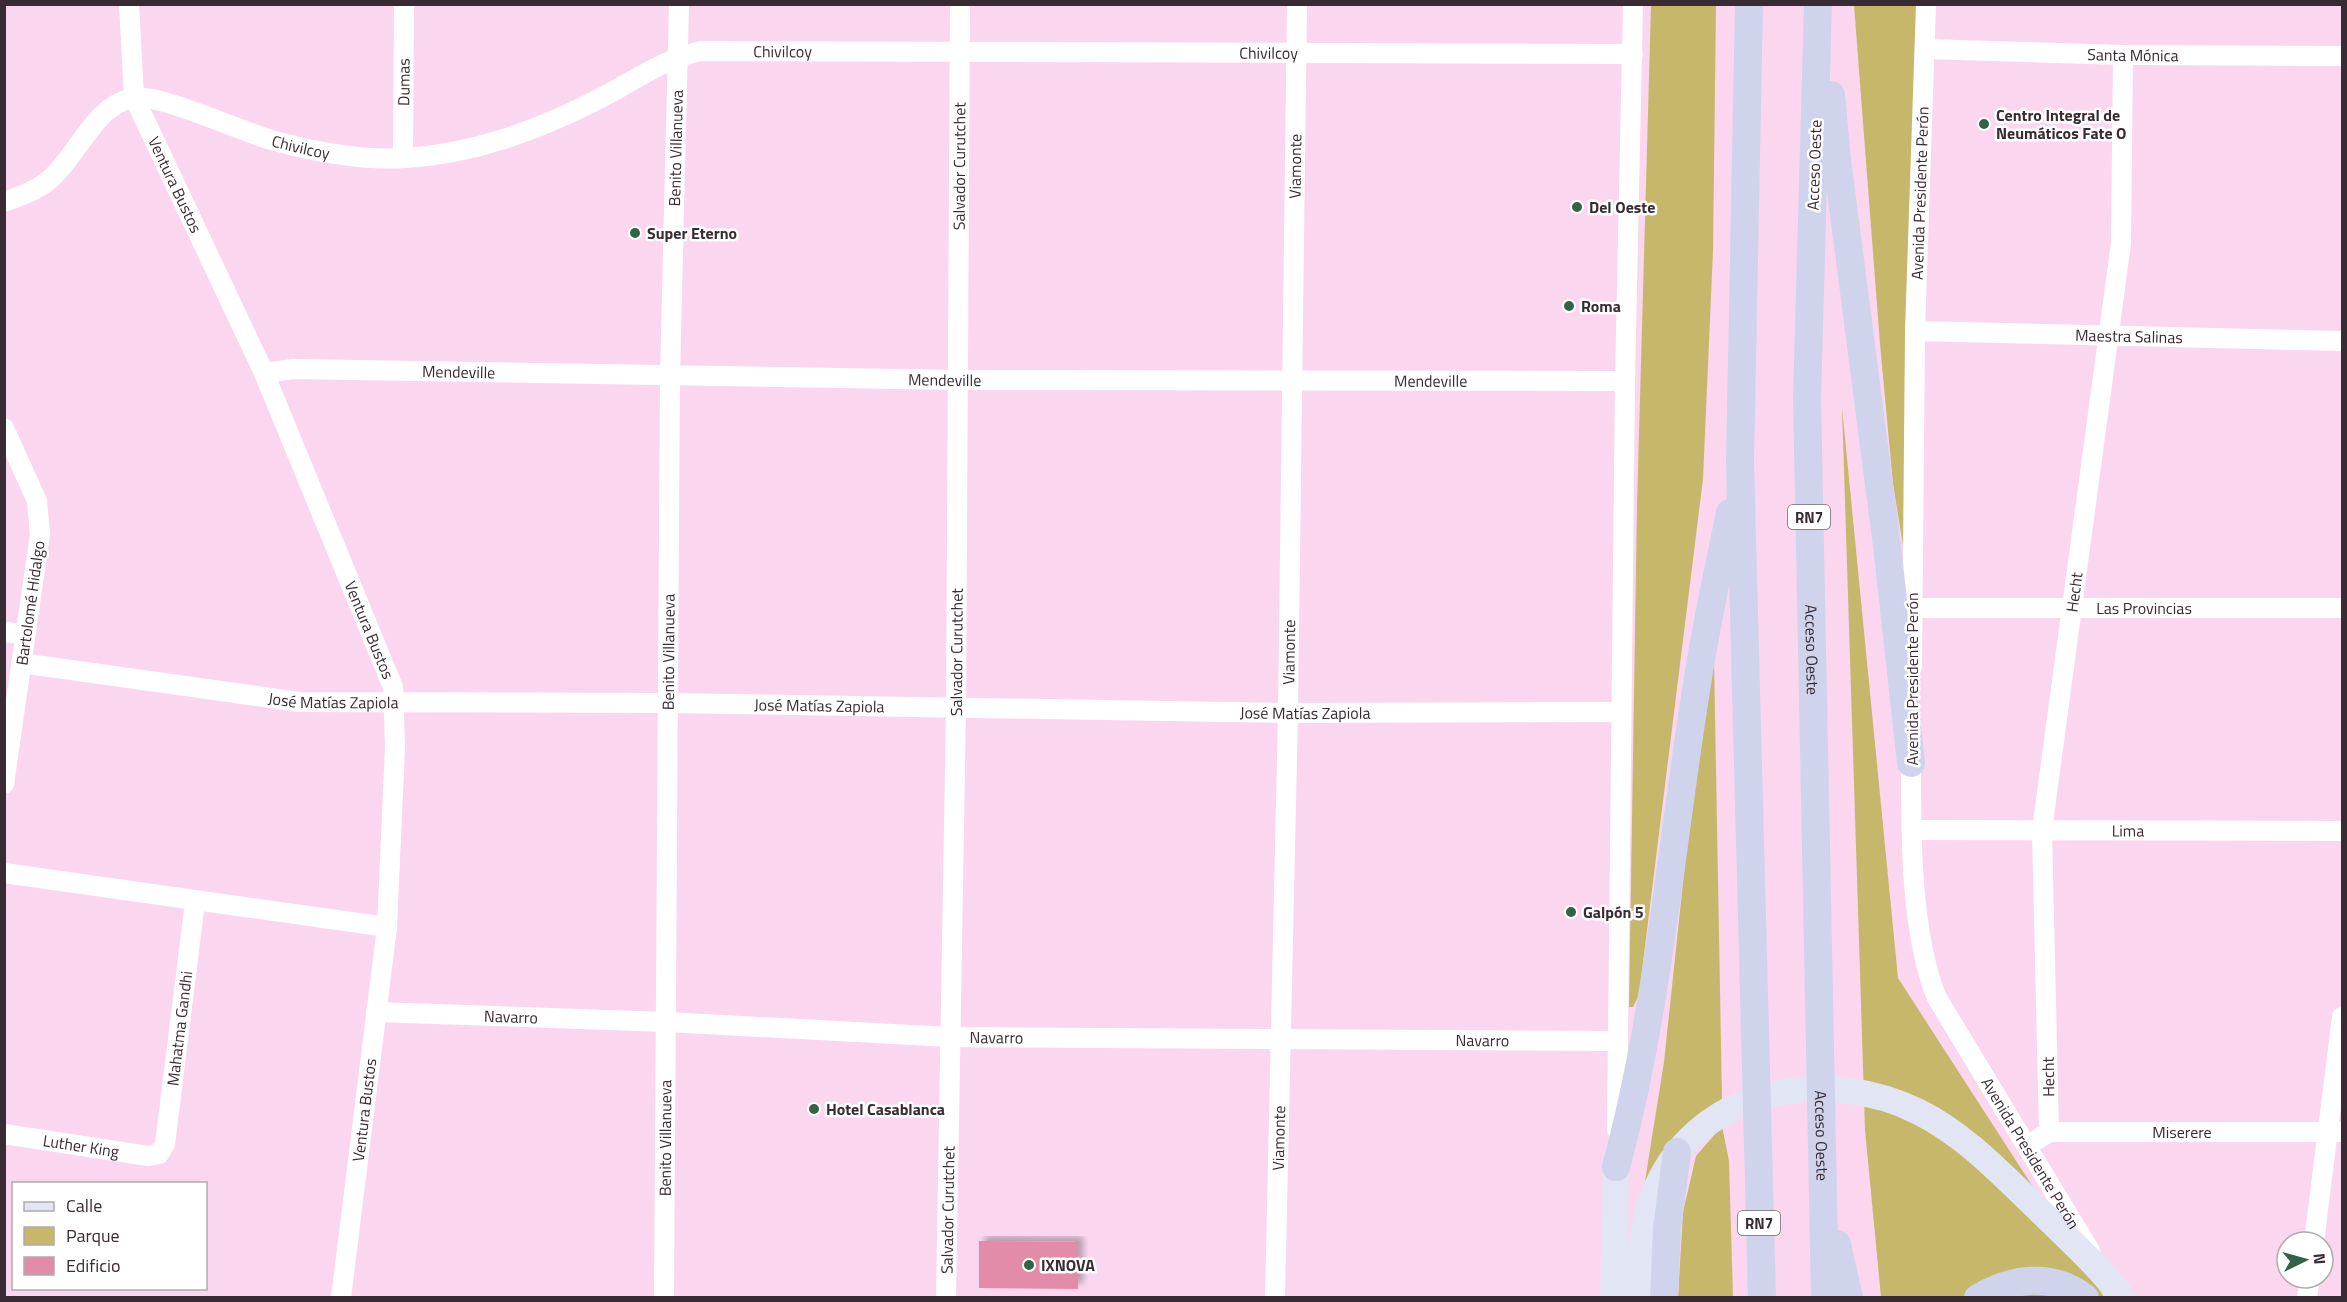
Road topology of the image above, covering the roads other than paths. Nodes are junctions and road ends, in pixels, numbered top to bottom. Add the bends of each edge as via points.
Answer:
1 (129, 4) edge
2 (404, 4) edge
3 (679, 4) edge
4 (960, 4) edge
5 (1297, 4) edge
6 (1633, 4) edge
7 (1749, 4) edge
8 (1818, 4) edge
9 (1823, 4) edge
10 (1926, 4) edge
11 (1925, 49) junction
12 (959, 50) junction
13 (1297, 52) junction
14 (1633, 54) junction
15 (680, 55) junction
16 (2123, 55) junction
17 (2343, 56) edge
18 (134, 97) junction
19 (403, 158) junction
20 (4, 202) edge
21 (1916, 331) junction
22 (2109, 335) junction
23 (2343, 340) edge
24 (264, 373) junction
25 (670, 377) junction
26 (959, 380) junction
27 (1290, 380) junction
28 (1625, 381) junction
29 (4, 428) edge
30 (1740, 461) junction
31 (2070, 607) junction
32 (1912, 608) junction
33 (2343, 608) edge
34 (4, 632) edge
35 (26, 634) junction
36 (21, 663) junction
37 (394, 703) junction
38 (669, 703) junction
39 (956, 710) junction
40 (1622, 712) junction
41 (1288, 713) junction
42 (1911, 763) junction
43 (4, 784) edge
44 (1912, 830) junction
45 (2042, 830) junction
46 (2343, 831) edge
47 (4, 873) edge
48 (195, 902) junction
49 (387, 927) junction
50 (376, 1012) junction
51 (2343, 1017) edge
52 (667, 1022) junction
53 (950, 1037) junction
54 (1280, 1039) junction
55 (1617, 1041) junction
56 (2049, 1132) junction
57 (2335, 1132) edge
58 (4, 1134) edge
59 (2026, 1147) junction
60 (1677, 1152) junction
61 (159, 1154) joint
62 (1616, 1167) junction
63 (1823, 1174) junction
64 (2316, 1230) edge
65 (2104, 1273) junction
66 (340, 1298) edge
67 (664, 1298) edge
68 (946, 1298) edge
69 (1275, 1298) edge
70 (1613, 1298) edge
71 (1638, 1298) edge
72 (1664, 1298) edge
73 (1761, 1298) edge
74 (1825, 1298) edge
75 (1849, 1298) edge
76 (1978, 1298) edge
77 (2085, 1298) edge
78 (2123, 1298) edge

1 - 18 street, Ventura Bustos
2 - 19 street, Dumas
3 - 15 street, Benito Villanueva
4 - 12 street, Salvador Curutchet
5 - 13 street, Viamonte
6 - 14 street
7 - 30 highway, RN7
8 - 63 highway, Acceso Oeste / RN7 via 1807,398
9 - 42 highway via 1837,160
10 - 11 street, Avenida Presidente Perón
11 - 16 street, Santa Mónica
11 - 21 street, Avenida Presidente Perón
12 - 13 street, Chivilcoy
12 - 15 street, Chivilcoy via 701,51
12 - 26 street, Salvador Curutchet
13 - 14 street, Chivilcoy
13 - 27 street, Viamonte
14 - 28 street
15 - 19 street, Chivilcoy via 594,102 516,136 478,148
15 - 25 street, Benito Villanueva
16 - 17 street, Santa Mónica
16 - 22 street, Hecht via 2121,243
18 - 19 street, Chivilcoy via 161,102 274,141 355,156
18 - 20 street via 116,104 101,117 49,180
18 - 24 street, Ventura Bustos
21 - 22 street, Maestra Salinas
21 - 32 street, Avenida Presidente Perón
22 - 23 street, Maestra Salinas
22 - 31 street, Hecht
24 - 25 street, Mendeville via 292,369
24 - 37 street, Ventura Bustos via 389,674
25 - 26 street, Mendeville
25 - 38 street, Benito Villanueva
26 - 27 street, Mendeville
26 - 39 street, Salvador Curutchet
27 - 28 street, Mendeville
27 - 41 street, Viamonte
28 - 40 street
29 - 35 street, Bartolomé Hidalgo via 37,501 40,534
30 - 62 highway via 1701,660 1650,1013 1635,1096
30 - 73 highway, RN7
31 - 32 street, Las Provincias
31 - 33 street, Las Provincias
31 - 45 street, Hecht
32 - 42 street, Avenida Presidente Perón
34 - 35 street
35 - 36 street, Bartolomé Hidalgo
36 - 37 street, José Matías Zapiola via 279,700
36 - 43 street, Bartolomé Hidalgo
37 - 38 street, José Matías Zapiola
37 - 49 street, Ventura Bustos
38 - 39 street, José Matías Zapiola
38 - 52 street, Benito Villanueva
39 - 41 street, José Matías Zapiola
39 - 53 street, Salvador Curutchet
40 - 41 street, José Matías Zapiola
40 - 55 street
41 - 54 street, Viamonte
42 - 44 street, Avenida Presidente Perón
44 - 45 street, Lima
44 - 59 street, Avenida Presidente Perón via 1926,971 1937,998
45 - 46 street, Lima
45 - 56 street, Hecht
47 - 48 street
48 - 49 street
48 - 61 street, Mahatma Gandhi via 165,1144
49 - 50 street, Ventura Bustos
50 - 52 street, Navarro
50 - 66 street, Ventura Bustos
51 - 57 street
52 - 53 street, Navarro
52 - 67 street, Benito Villanueva
53 - 54 street, Navarro
53 - 68 street, Salvador Curutchet
54 - 55 street, Navarro
54 - 69 street, Viamonte
55 - 62 street
56 - 57 street, Miserere
56 - 59 street
57 - 64 street
58 - 61 street, Luther King via 148,1156
59 - 65 street, Avenida Presidente Perón
60 - 65 main road via 1714,1117 1763,1095 1820,1089 1871,1094 1921,1113 1968,1145
60 - 71 main road via 1661,1178 1647,1217
60 - 72 highway via 1667,1229
62 - 70 main road
63 - 74 highway, Acceso Oeste / RN7
63 - 75 highway
65 - 78 main road, Avenida Presidente Perón
76 - 77 highway via 2001,1286 2038,1280 2057,1283

